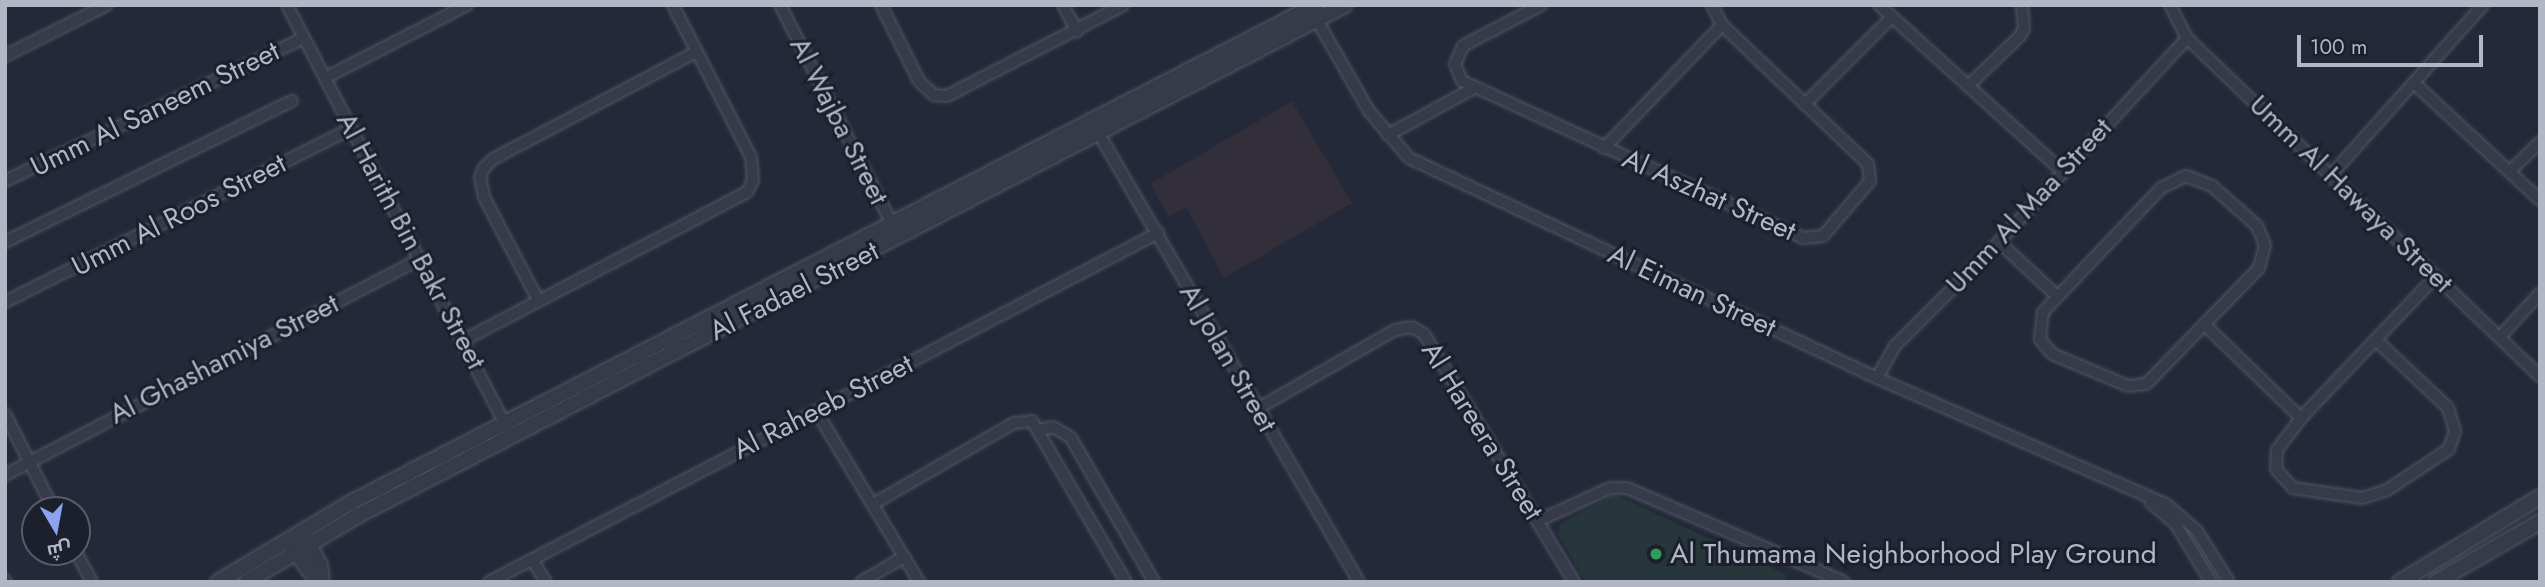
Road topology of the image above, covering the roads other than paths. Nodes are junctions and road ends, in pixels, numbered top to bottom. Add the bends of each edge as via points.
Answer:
1 (107, 5) edge
2 (287, 5) edge
3 (467, 5) edge
4 (673, 5) edge
5 (780, 5) edge
6 (881, 5) edge
7 (1063, 5) edge
8 (1123, 5) edge
9 (1333, 5) edge
10 (1345, 5) edge
11 (1541, 5) edge
12 (1712, 5) edge
13 (1879, 5) edge
14 (2022, 5) edge
15 (2170, 5) edge
16 (2483, 5) edge
17 (454, 8) edge
18 (1313, 10) edge
19 (1892, 17) junction
20 (1723, 25) junction
21 (1076, 32) junction
22 (304, 38) junction
23 (2187, 38) junction
24 (695, 52) junction
25 (5, 56) edge
26 (325, 78) junction
27 (2414, 83) junction
28 (1968, 86) junction
29 (1472, 89) junction
30 (1146, 92) junction
31 (292, 101) dead end
32 (1805, 104) junction
33 (352, 128) junction
34 (1099, 134) junction
35 (1388, 135) junction
36 (2540, 142) edge
37 (1604, 148) junction
38 (2061, 170) junction
39 (2510, 171) junction
40 (2332, 174) junction
41 (5, 181) edge
42 (2540, 200) edge
43 (895, 231) junction
44 (1158, 233) junction
45 (5, 242) edge
46 (1999, 242) junction
47 (421, 258) junction
48 (2435, 276) junction
49 (2540, 293) edge
50 (2057, 296) junction
51 (538, 300) junction
52 (5, 302) edge
53 (2205, 326) junction
54 (2500, 337) junction
55 (464, 340) junction
56 (2377, 341) junction
57 (2540, 376) edge
58 (1877, 378) junction
59 (1257, 409) junction
60 (816, 411) junction
61 (5, 414) edge
62 (2301, 418) junction
63 (507, 422) junction
64 (1039, 430) junction
65 (28, 461) junction
66 (463, 461) junction
67 (5, 475) edge
68 (47, 496) edge
69 (2143, 497) junction
70 (2540, 497) edge
71 (873, 504) junction
72 (1538, 521) junction
73 (2540, 522) edge
74 (305, 537) junction
75 (291, 545) junction
76 (904, 557) junction
77 (532, 559) junction
78 (83, 566) edge
79 (92, 582) edge
80 (218, 582) edge
81 (246, 582) edge
82 (320, 582) edge
83 (489, 582) edge
84 (546, 582) edge
85 (861, 582) edge
86 (919, 582) edge
87 (1126, 582) edge
88 (1154, 582) edge
89 (1359, 582) edge
90 (1574, 582) edge
91 (1844, 582) edge
92 (2211, 582) edge
93 (2229, 582) edge
94 (2400, 582) edge
95 (2436, 582) edge

1 - 25 street
2 - 22 street, Al Harith Bin Bakr Street
3 - 17 street
4 - 24 street
5 - 43 street, Al Wajba Street
6 - 21 street via 919,80 934,95 947,96
7 - 21 street
8 - 21 street
9 - 18 street
10 - 18 street
11 - 29 street via 1463,46 1455,55 1457,72
12 - 20 street, Al Aszhat Street
13 - 19 street
14 - 28 street via 2024,29 2019,37
15 - 23 street, Umm Al Hawaya Street
16 - 27 street
17 - 26 street
18 - 30 street
18 - 34 street, Al Fadael Street via 1246,49 1243,59
18 - 35 street, Al Eiman Street via 1369,111
19 - 28 street
19 - 32 street
20 - 32 street, Al Aszhat Street
20 - 37 street
22 - 26 street, Al Harith Bin Bakr Street
22 - 41 street, Umm Al Saneem Street
23 - 38 street, Umm Al Maa Street
23 - 40 street, Umm Al Hawaya Street
24 - 51 street via 493,159 484,168 480,177 484,197
24 - 51 street via 751,157 753,180 747,192
26 - 33 street, Al Harith Bin Bakr Street
27 - 39 street
27 - 40 street
28 - 38 street
29 - 35 street
29 - 37 street, Al Aszhat Street
30 - 34 street via 1141,101 1100,124
30 - 43 street
31 - 45 street
32 - 37 street, Al Aszhat Street via 1868,164 1871,173 1823,236 1814,239
33 - 47 street, Al Harith Bin Bakr Street
33 - 52 street, Umm Al Roos Street
34 - 43 street, Al Fadael Street
34 - 44 street, Al Jolan Street
35 - 58 street, Al Eiman Street via 1422,165
36 - 39 street
38 - 46 street, Umm Al Maa Street
39 - 42 street
40 - 48 street, Umm Al Hawaya Street
43 - 63 street
43 - 66 street, Al Fadael Street
44 - 59 street, Al Jolan Street
44 - 60 street, Al Raheeb Street
46 - 50 street
46 - 58 street, Umm Al Maa Street via 1895,346
47 - 55 street, Al Harith Bin Bakr Street
47 - 65 street, Al Ghashamiya Street
48 - 54 street, Umm Al Hawaya Street
48 - 56 street
49 - 54 street
50 - 53 street via 2040,319 2044,348 2128,386 2152,379
50 - 53 street via 2161,188 2186,176 2212,186 2256,226 2265,245 2259,268
51 - 55 street
53 - 62 street
54 - 57 street, Umm Al Hawaya Street
55 - 63 street, Al Harith Bin Bakr Street
56 - 62 street
56 - 62 street via 2448,408 2455,431 2449,449 2387,489 2362,498 2314,493 2282,479 2275,459
58 - 69 street, Al Eiman Street
59 - 72 street, Al Hareera Street via 1395,330 1412,327 1424,334
59 - 89 street, Al Jolan Street
60 - 71 street
60 - 77 street, Al Raheeb Street
61 - 65 street
63 - 66 street via 503,433
63 - 74 street
64 - 71 street via 1032,421 1014,423
64 - 87 street
64 - 88 street via 1053,427 1071,438
65 - 67 street, Al Ghashamiya Street
65 - 68 street
66 - 74 street, Al Fadael Street
69 - 92 street, Al Eiman Street via 2175,523
69 - 93 street, Al Eiman Street via 2181,512
70 - 94 street
71 - 76 street
72 - 90 street, Al Hareera Street
72 - 91 street via 1610,488 1627,488
73 - 95 street
74 - 75 street, Al Fadael Street
74 - 82 street via 320,565
75 - 80 street
75 - 81 street, Al Fadael Street
75 - 82 street
76 - 85 street
76 - 86 street
77 - 83 street, Al Raheeb Street
77 - 84 street
78 - 79 street

